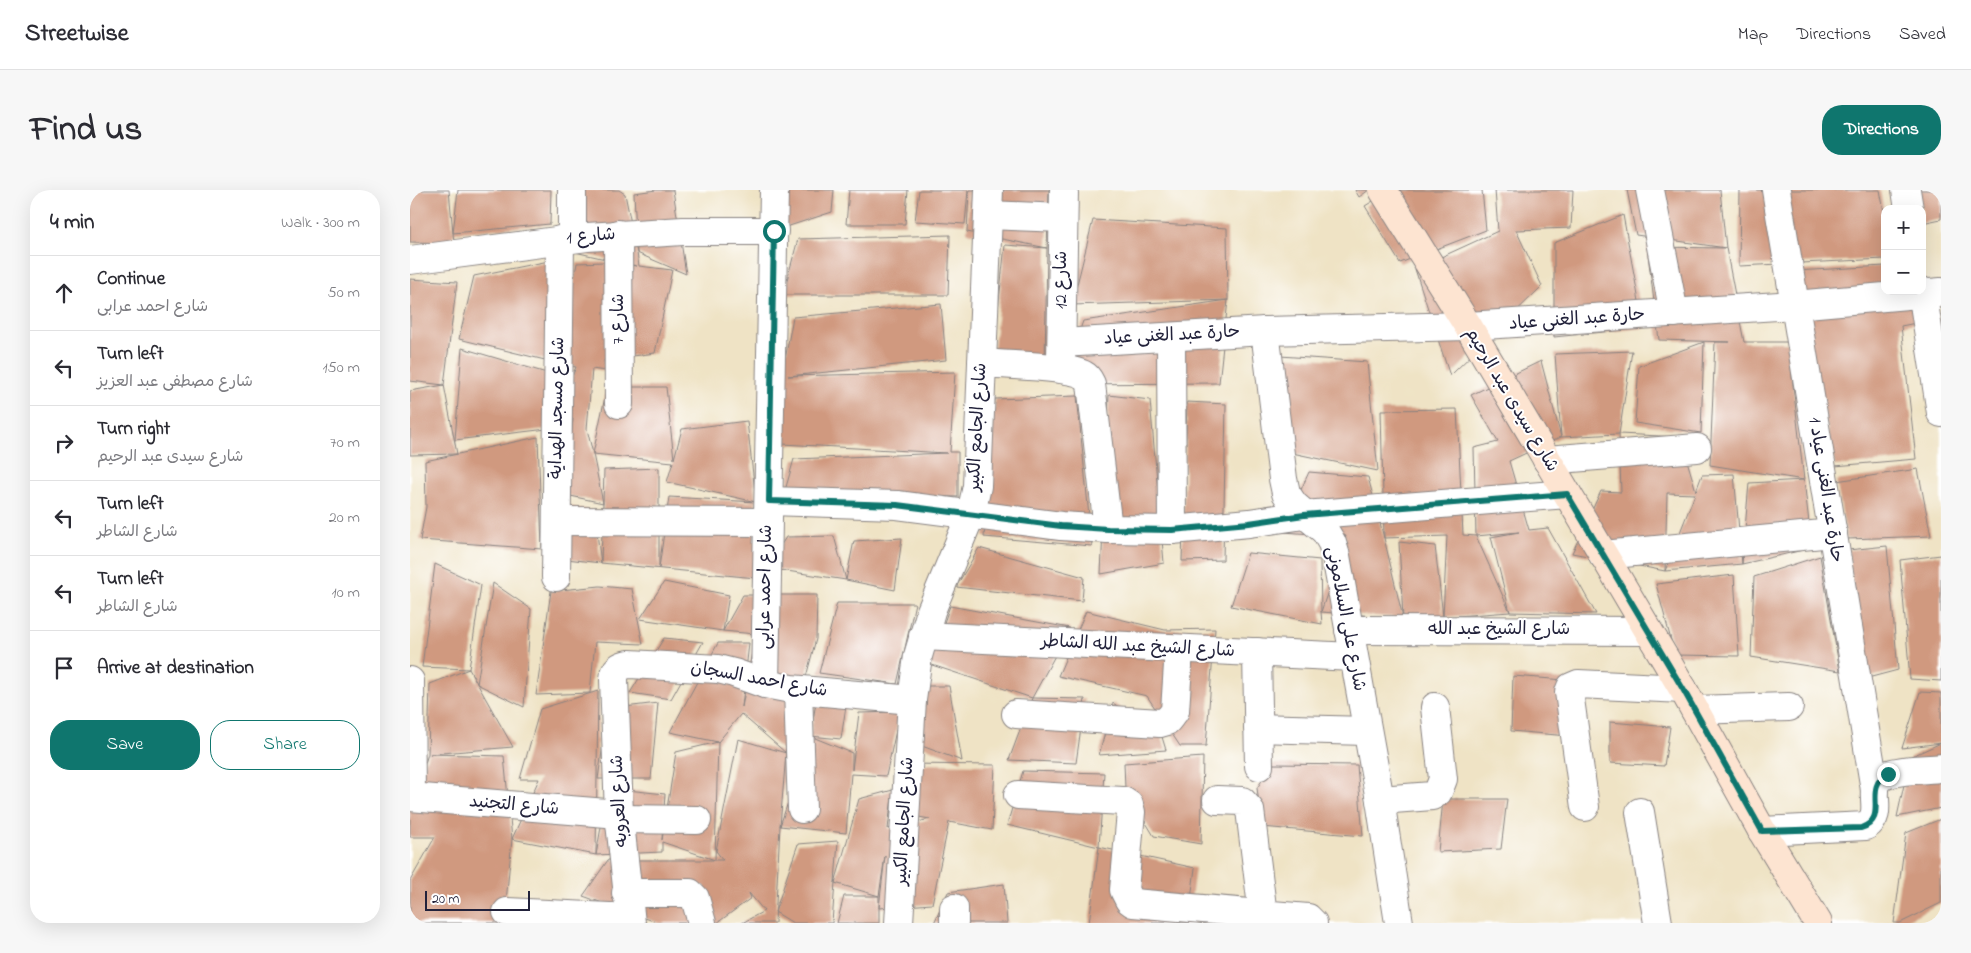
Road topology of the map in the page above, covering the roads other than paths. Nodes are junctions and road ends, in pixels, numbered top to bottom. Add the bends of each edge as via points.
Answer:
1 (572, 190) edge
2 (774, 190) edge
3 (1064, 190) edge
4 (1382, 190) edge
5 (1650, 190) edge
6 (1776, 190) edge
7 (1906, 190) edge
8 (988, 203) edge
9 (1908, 205) edge
10 (1063, 218) junction
11 (774, 231) junction
12 (618, 234) junction
13 (566, 239) junction
14 (410, 260) edge
15 (1928, 292) edge
16 (1795, 305) junction
17 (1674, 314) junction
18 (1468, 326) junction
19 (1265, 331) junction
20 (1171, 337) junction
21 (1062, 343) junction
22 (982, 364) junction
23 (1061, 370) junction
24 (619, 404) dead end
25 (1941, 413) edge
26 (1697, 448) dead end
27 (1547, 460) junction
28 (1567, 494) junction
29 (768, 512) junction
30 (971, 514) junction
31 (1304, 515) junction
32 (557, 521) junction
33 (1108, 529) junction
34 (1172, 530) junction
35 (1833, 533) junction
36 (1603, 554) junction
37 (556, 577) dead end
38 (1349, 630) junction
39 (1648, 631) junction
40 (923, 636) junction
41 (1179, 649) junction
42 (1257, 652) junction
43 (1353, 657) junction
44 (614, 679) joint
45 (410, 680) edge
46 (765, 684) junction
47 (798, 690) junction
48 (1689, 699) junction
49 (912, 700) junction
50 (1435, 707) dead end
51 (1789, 707) dead end
52 (1016, 714) dead end
53 (1258, 728) junction
54 (1367, 731) junction
55 (1259, 766) dead end
56 (1941, 768) edge
57 (1875, 790) junction
58 (1018, 795) dead end
59 (411, 797) edge
60 (1217, 800) dead end
61 (1380, 800) junction
62 (1585, 807) dead end
63 (802, 809) dead end
64 (1640, 812) dead end
65 (619, 816) junction
66 (697, 820) dead end
67 (1762, 831) junction
68 (629, 911) edge
69 (507, 912) dead end
70 (1264, 915) junction
71 (702, 923) edge
72 (899, 923) edge
73 (1313, 923) edge
74 (1399, 923) edge
75 (1658, 923) edge
76 (1818, 923) edge

1 - 13 street, شارع مسجد الهداية
2 - 11 street, شارع احمد عرابى
3 - 10 street, شارع 12
4 - 18 main road, شارع سيدى عبد الرحيم
5 - 17 street
6 - 16 street, حارة عبد الغنى عياد 1
7 - 9 street
8 - 10 street
8 - 22 street, شارع الجامع الكبير
10 - 21 street, شارع 12
11 - 12 street, شارع 1
11 - 29 street, شارع احمد عرابى
12 - 13 street, شارع 1
12 - 24 street, شارع 7
13 - 14 street, شارع 1
13 - 32 street, شارع مسجد الهداية
15 - 16 street, حارة عبد الغنى عياد
15 - 25 street
16 - 17 street, حارة عبد الغنى عياد
16 - 35 street, حارة عبد الغنى عياد 1
17 - 18 street, حارة عبد الغنى عياد
18 - 19 street, حارة عبد الغنى عياد
18 - 27 main road, شارع سيدى عبد الرحيم
19 - 20 street, حارة عبد الغنى عياد
19 - 31 street, شارع على السلامونى via 1283,479 1286,492
20 - 21 street, حارة عبد الغنى عياد
20 - 34 street
21 - 23 street, شارع 12
22 - 23 street
22 - 30 street, شارع الجامع الكبير via 977,486
23 - 33 street via 1083,375 1091,384
26 - 27 street
27 - 28 main road, شارع سيدى عبد الرحيم
28 - 31 street
28 - 36 main road, شارع سيدى عبد الرحيم
29 - 30 street via 897,505
29 - 32 street
29 - 46 street, شارع احمد عرابى
30 - 33 street
30 - 40 street, شارع الجامع الكبير
31 - 34 street
31 - 38 street, شارع على السلامونى via 1325,531 1332,543
32 - 37 street, شارع مسجد الهداية
33 - 34 street
35 - 36 street
35 - 57 street, حارة عبد الغنى عياد 1
36 - 39 main road, شارع سيدى عبد الرحيم
38 - 39 street, شارع الشيخ عبد الله
38 - 43 street, شارع على السلامونى
39 - 48 main road, شارع سيدى عبد الرحيم
40 - 41 street, شارع الشيخ عبد الله الشاطر
40 - 49 street, شارع الجامع الكبير
41 - 42 street, شارع الشيخ عبد الله الشاطر
41 - 52 street via 1176,711 1167,721
42 - 43 street, شارع الشيخ عبد الله الشاطر
42 - 53 street
43 - 54 street, شارع على السلامونى
44 - 46 street, شارع احمد السجان via 620,666 630,664 718,669
44 - 65 street, شارع العروبه
45 - 59 street
46 - 47 street, شارع احمد السجان
47 - 49 street, شارع احمد السجان
47 - 63 street
48 - 51 street
48 - 62 street via 1578,684 1571,688
48 - 67 main road, شارع سيدى عبد الرحيم
49 - 72 street, شارع الجامع الكبير
50 - 61 street via 1442,779 1438,792 1432,796
53 - 54 street
53 - 55 street
54 - 61 street, شارع على السلامونى
56 - 57 street via 1888,774 1878,781
57 - 67 street, حارة عبد الغنى عياد 1 via 1874,819 1861,828
58 - 70 street via 1123,801 1129,805 1124,890 1133,903
59 - 65 street, شارع التجنيد
60 - 70 street via 1242,802 1250,810
61 - 74 street, شارع على السلامونى
64 - 75 street
65 - 66 street, شارع التجنيد
65 - 68 street, شارع العروبه
67 - 76 main road, شارع سيدى عبد الرحيم
68 - 69 street
68 - 71 street via 690,893 695,898
70 - 73 street via 1308,918

